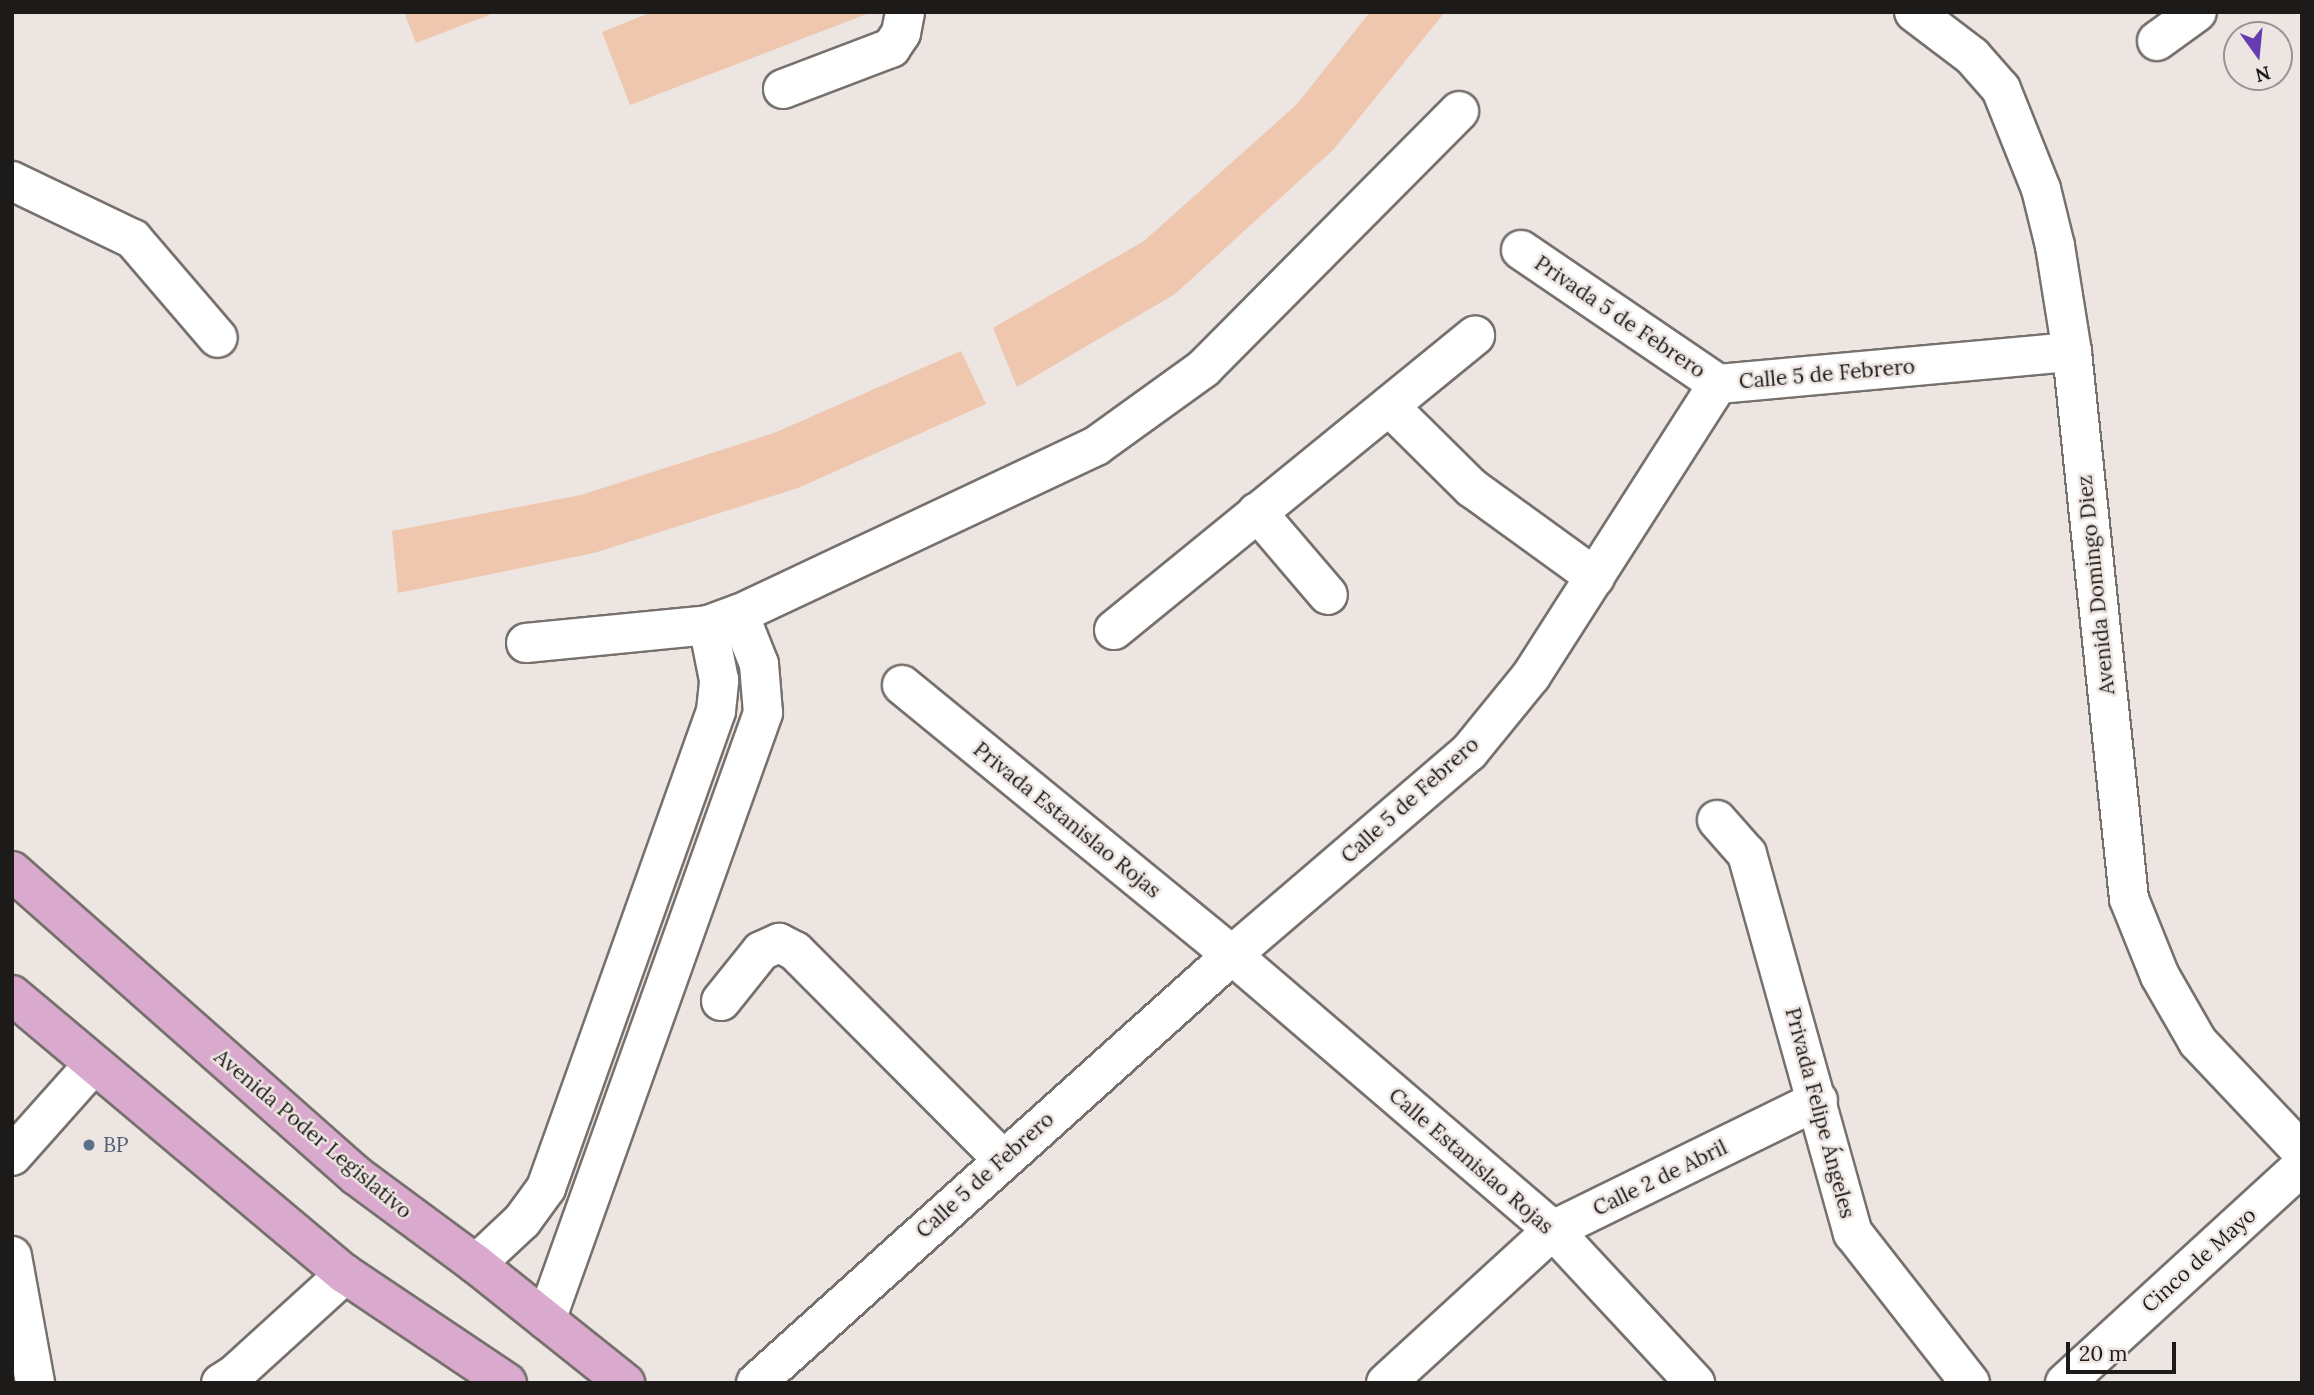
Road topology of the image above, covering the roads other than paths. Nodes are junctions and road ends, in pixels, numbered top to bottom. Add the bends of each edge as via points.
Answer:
1 (905, 12) edge
2 (1914, 12) edge
3 (2197, 12) edge
4 (2157, 41) dead end
5 (783, 89) dead end
6 (1459, 111) dead end
7 (12, 181) edge
8 (1521, 250) dead end
9 (1475, 336) dead end
10 (218, 338) dead end
11 (2072, 352) junction
12 (1718, 384) junction
13 (1390, 406) junction
14 (1257, 512) junction
15 (1595, 578) junction
16 (1328, 595) dead end
17 (724, 619) junction
18 (1114, 631) dead end
19 (526, 643) dead end
20 (902, 685) dead end
21 (1717, 820) dead end
22 (12, 871) edge
23 (1231, 955) junction
24 (12, 995) edge
25 (721, 1001) dead end
26 (93, 1065) junction
27 (1818, 1100) junction
28 (2302, 1152) edge
29 (12, 1156) edge
30 (1003, 1160) junction
31 (2302, 1166) edge
32 (1553, 1230) junction
33 (12, 1256) edge
34 (476, 1264) junction
35 (345, 1275) junction
36 (546, 1320) junction
37 (35, 1383) edge
38 (221, 1383) edge
39 (508, 1383) edge
40 (625, 1383) edge
41 (756, 1383) edge
42 (1386, 1383) edge
43 (1695, 1383) edge
44 (1970, 1383) edge
45 (2065, 1383) edge

1 - 5 street via 901,33 891,48
2 - 11 street, Avenida Domingo Diez via 1972,56 2001,89 2041,189 2056,246
3 - 4 street
6 - 17 street via 1204,368 1096,446
7 - 10 street via 132,239
8 - 12 street, Privada 5 de Febrero
9 - 13 street
11 - 12 street, Calle 5 de Febrero
11 - 28 street, Avenida Domingo Diez via 2129,900 2160,976 2198,1042
12 - 15 street, Calle 5 de Febrero
13 - 14 street
13 - 15 street via 1472,488
14 - 16 street
14 - 18 street
15 - 23 street, Calle 5 de Febrero via 1531,676 1469,751
17 - 19 street
17 - 34 street via 716,711 550,1176 522,1221
17 - 36 street via 759,664 763,713
20 - 23 street, Privada Estanislao Rojas
21 - 27 street, Privada Felipe Ángeles via 1748,854
22 - 34 main road, Avenida Poder Legislativo via 357,1176
23 - 30 street, Calle 5 de Febrero
23 - 32 street, Calle Estanislao Rojas
24 - 26 main road
25 - 30 street via 761,951 779,943 795,951
26 - 29 street
26 - 35 main road
27 - 32 street, Calle 2 de Abril
27 - 44 street, Privada Felipe Ángeles via 1853,1233
30 - 41 street, Calle 5 de Febrero
31 - 45 street, Cinco de Mayo
32 - 42 street, Calle 2 de Abril
32 - 43 street, Calle Estanislao Rojas
33 - 37 street
34 - 36 main road, Avenida Poder Legislativo
35 - 38 street
35 - 39 main road
36 - 40 main road, Avenida Poder Legislativo

